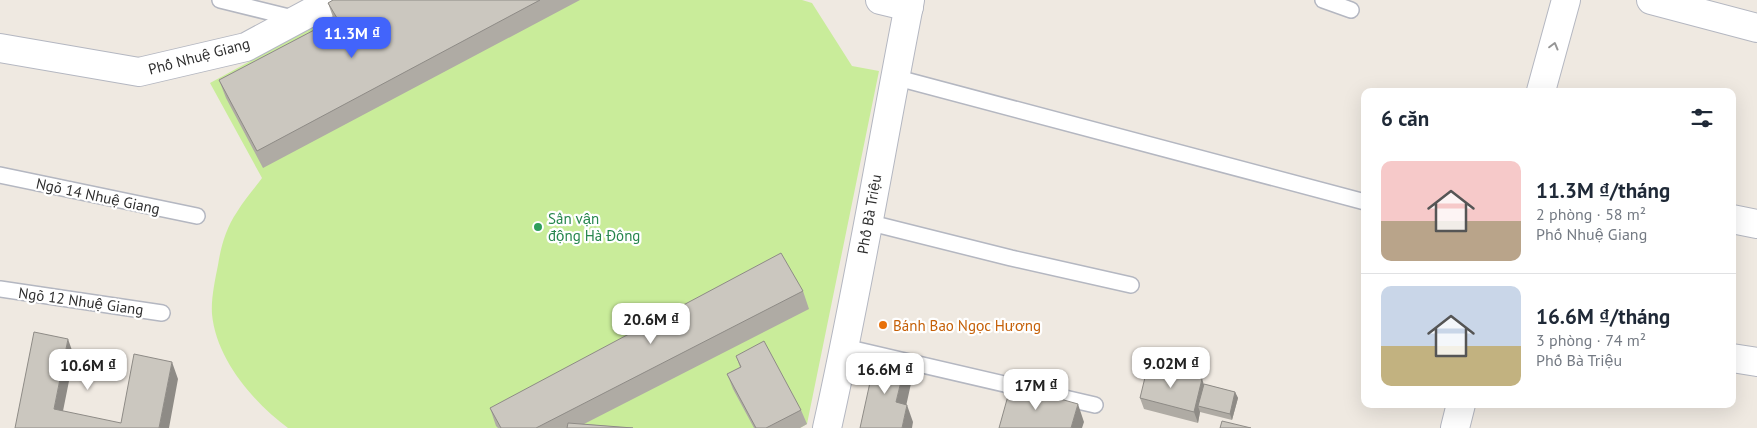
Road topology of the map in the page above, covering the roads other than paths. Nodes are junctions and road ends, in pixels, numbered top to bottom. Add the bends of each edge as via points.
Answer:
1 (220, 0) edge
2 (327, 0) edge
3 (880, 0) edge
4 (1323, 0) edge
5 (1566, 0) edge
6 (1651, 0) edge
7 (910, 3) edge
8 (1351, 10) dead end
9 (298, 19) junction
10 (1757, 28) edge
11 (0, 48) edge
12 (894, 77) junction
13 (1542, 88) edge
14 (0, 175) edge
15 (1361, 201) edge
16 (197, 216) dead end
17 (1736, 220) edge
18 (867, 222) junction
19 (1757, 224) edge
20 (1130, 285) dead end
21 (0, 289) edge
22 (162, 313) dead end
23 (845, 347) junction
24 (1736, 359) edge
25 (1757, 362) edge
26 (1095, 405) dead end
27 (1460, 408) edge
28 (826, 428) edge
29 (1455, 428) edge

1 - 9 lane
2 - 9 street, Phố Nhuệ Giang via 326,4
3 - 7 street
4 - 8 lane
13 -> 5 street
6 - 10 street
7 - 12 street, Phố Bà Triệu
9 - 11 street, Phố Nhuệ Giang via 246,47 139,72
12 - 15 lane
12 - 18 street, Phố Bà Triệu
14 - 16 lane, Ngõ 14 Nhuệ Giang
17 - 19 street
18 - 20 lane
18 - 23 street, Phố Bà Triệu
21 - 22 lane, Ngõ 12 Nhuệ Giang
23 - 26 lane
23 - 28 street, Phố Bà Triệu
24 - 25 street
27 - 29 street

